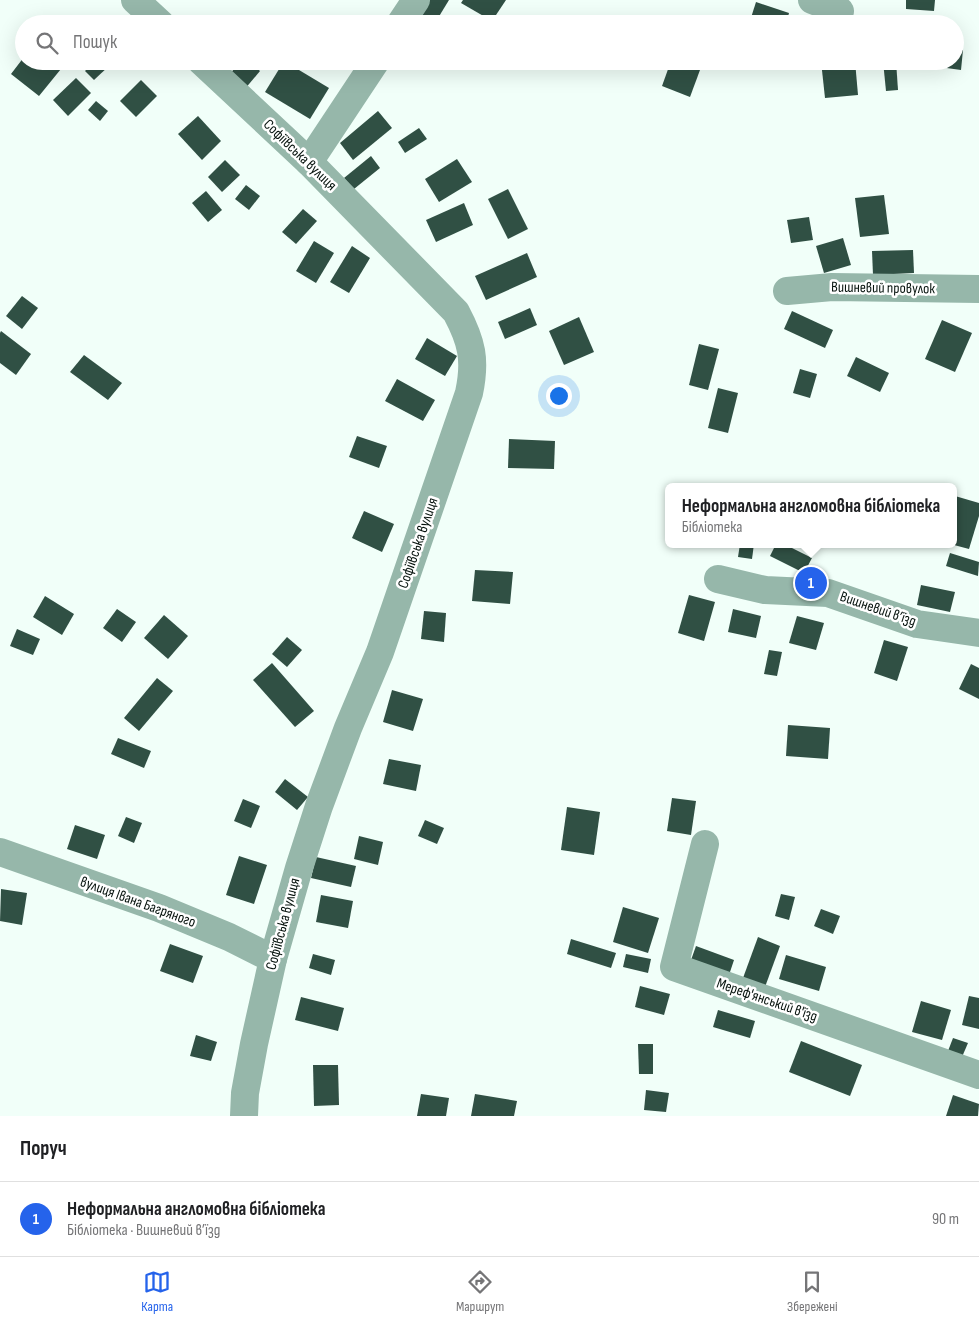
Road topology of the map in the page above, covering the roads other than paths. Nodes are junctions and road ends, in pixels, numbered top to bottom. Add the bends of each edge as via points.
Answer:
1 (135, 0) edge
2 (416, 0) edge
3 (812, 0) edge
4 (840, 11) dead end
5 (151, 15) edge
6 (406, 15) edge
7 (211, 70) edge
8 (370, 70) edge
9 (309, 162) junction
10 (979, 290) edge
11 (786, 291) dead end
12 (718, 580) dead end
13 (978, 630) edge
14 (705, 844) dead end
15 (0, 852) edge
16 (273, 959) junction
17 (979, 1075) edge
18 (244, 1116) edge

1 - 5 street
2 - 6 street
3 - 4 street
7 - 9 street, Софіївська вулиця
8 - 9 street
9 - 16 street, Софіївська вулиця via 456,312 472,346 474,363 470,393 380,652 319,806
10 - 11 street, Вишневий провулок via 832,287
12 - 13 street, Вишневий в’їзд via 765,590 828,593 917,624
14 - 17 street, Мереф'янський в'їзд via 674,967
15 - 16 street, вулиця Івана Багряного via 159,908 230,937
16 - 18 street, Софіївська вулиця via 252,1054

